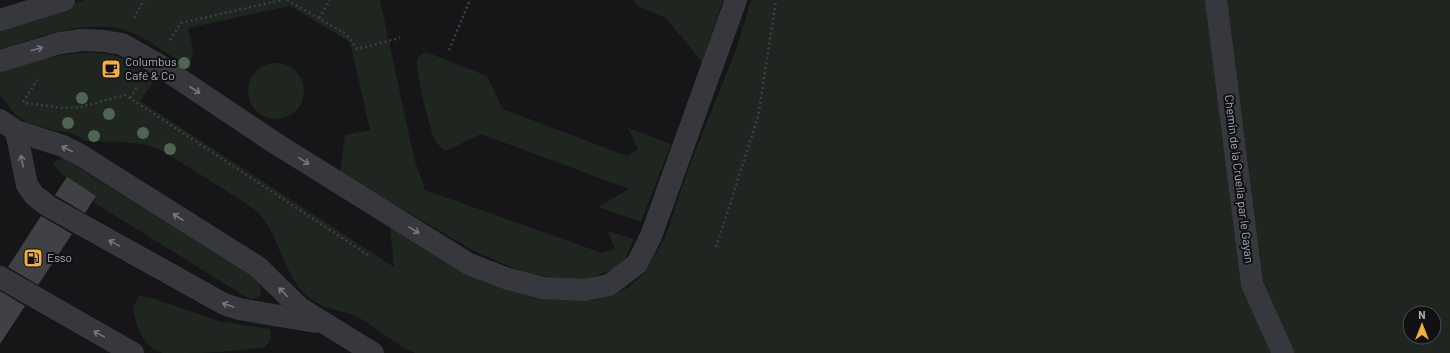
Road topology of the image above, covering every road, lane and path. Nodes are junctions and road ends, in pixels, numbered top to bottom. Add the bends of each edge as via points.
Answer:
1 (64, 0) edge
2 (144, 0) edge
3 (282, 0) edge
4 (287, 0) edge
5 (330, 0) edge
6 (470, 0) edge
7 (736, 0) edge
8 (776, 0) edge
9 (1216, 0) edge
10 (318, 18) junction
11 (0, 20) edge
12 (140, 22) dead end
13 (400, 38) dead end
14 (168, 41) dead end
15 (449, 50) dead end
16 (0, 61) edge
17 (23, 102) dead end
18 (8, 126) edge
19 (716, 247) dead end
20 (368, 255) dead end
21 (0, 277) edge
22 (322, 322) junction
23 (133, 353) edge
24 (373, 353) edge
25 (1283, 353) edge

1 - 11 lane
2 - 12 path via 134,18
3 - 14 path via 181,24
4 - 10 path
5 - 10 path
6 - 15 path
16 -> 7 lane via 60,43 97,41 122,44 469,264 508,279 543,288 584,290 609,285 637,264 651,236
8 - 19 path via 758,117
9 - 25 lane, Chemin de la Cruella par le Gayan via 1252,284
10 - 13 path via 346,34 357,49
17 - 20 path via 44,106 81,107 125,96
22 -> 18 lane via 300,308 258,267 132,187 62,146
22 -> 18 lane via 239,309 224,304 48,206 34,195 28,185
23 -> 21 lane
22 - 24 lane

